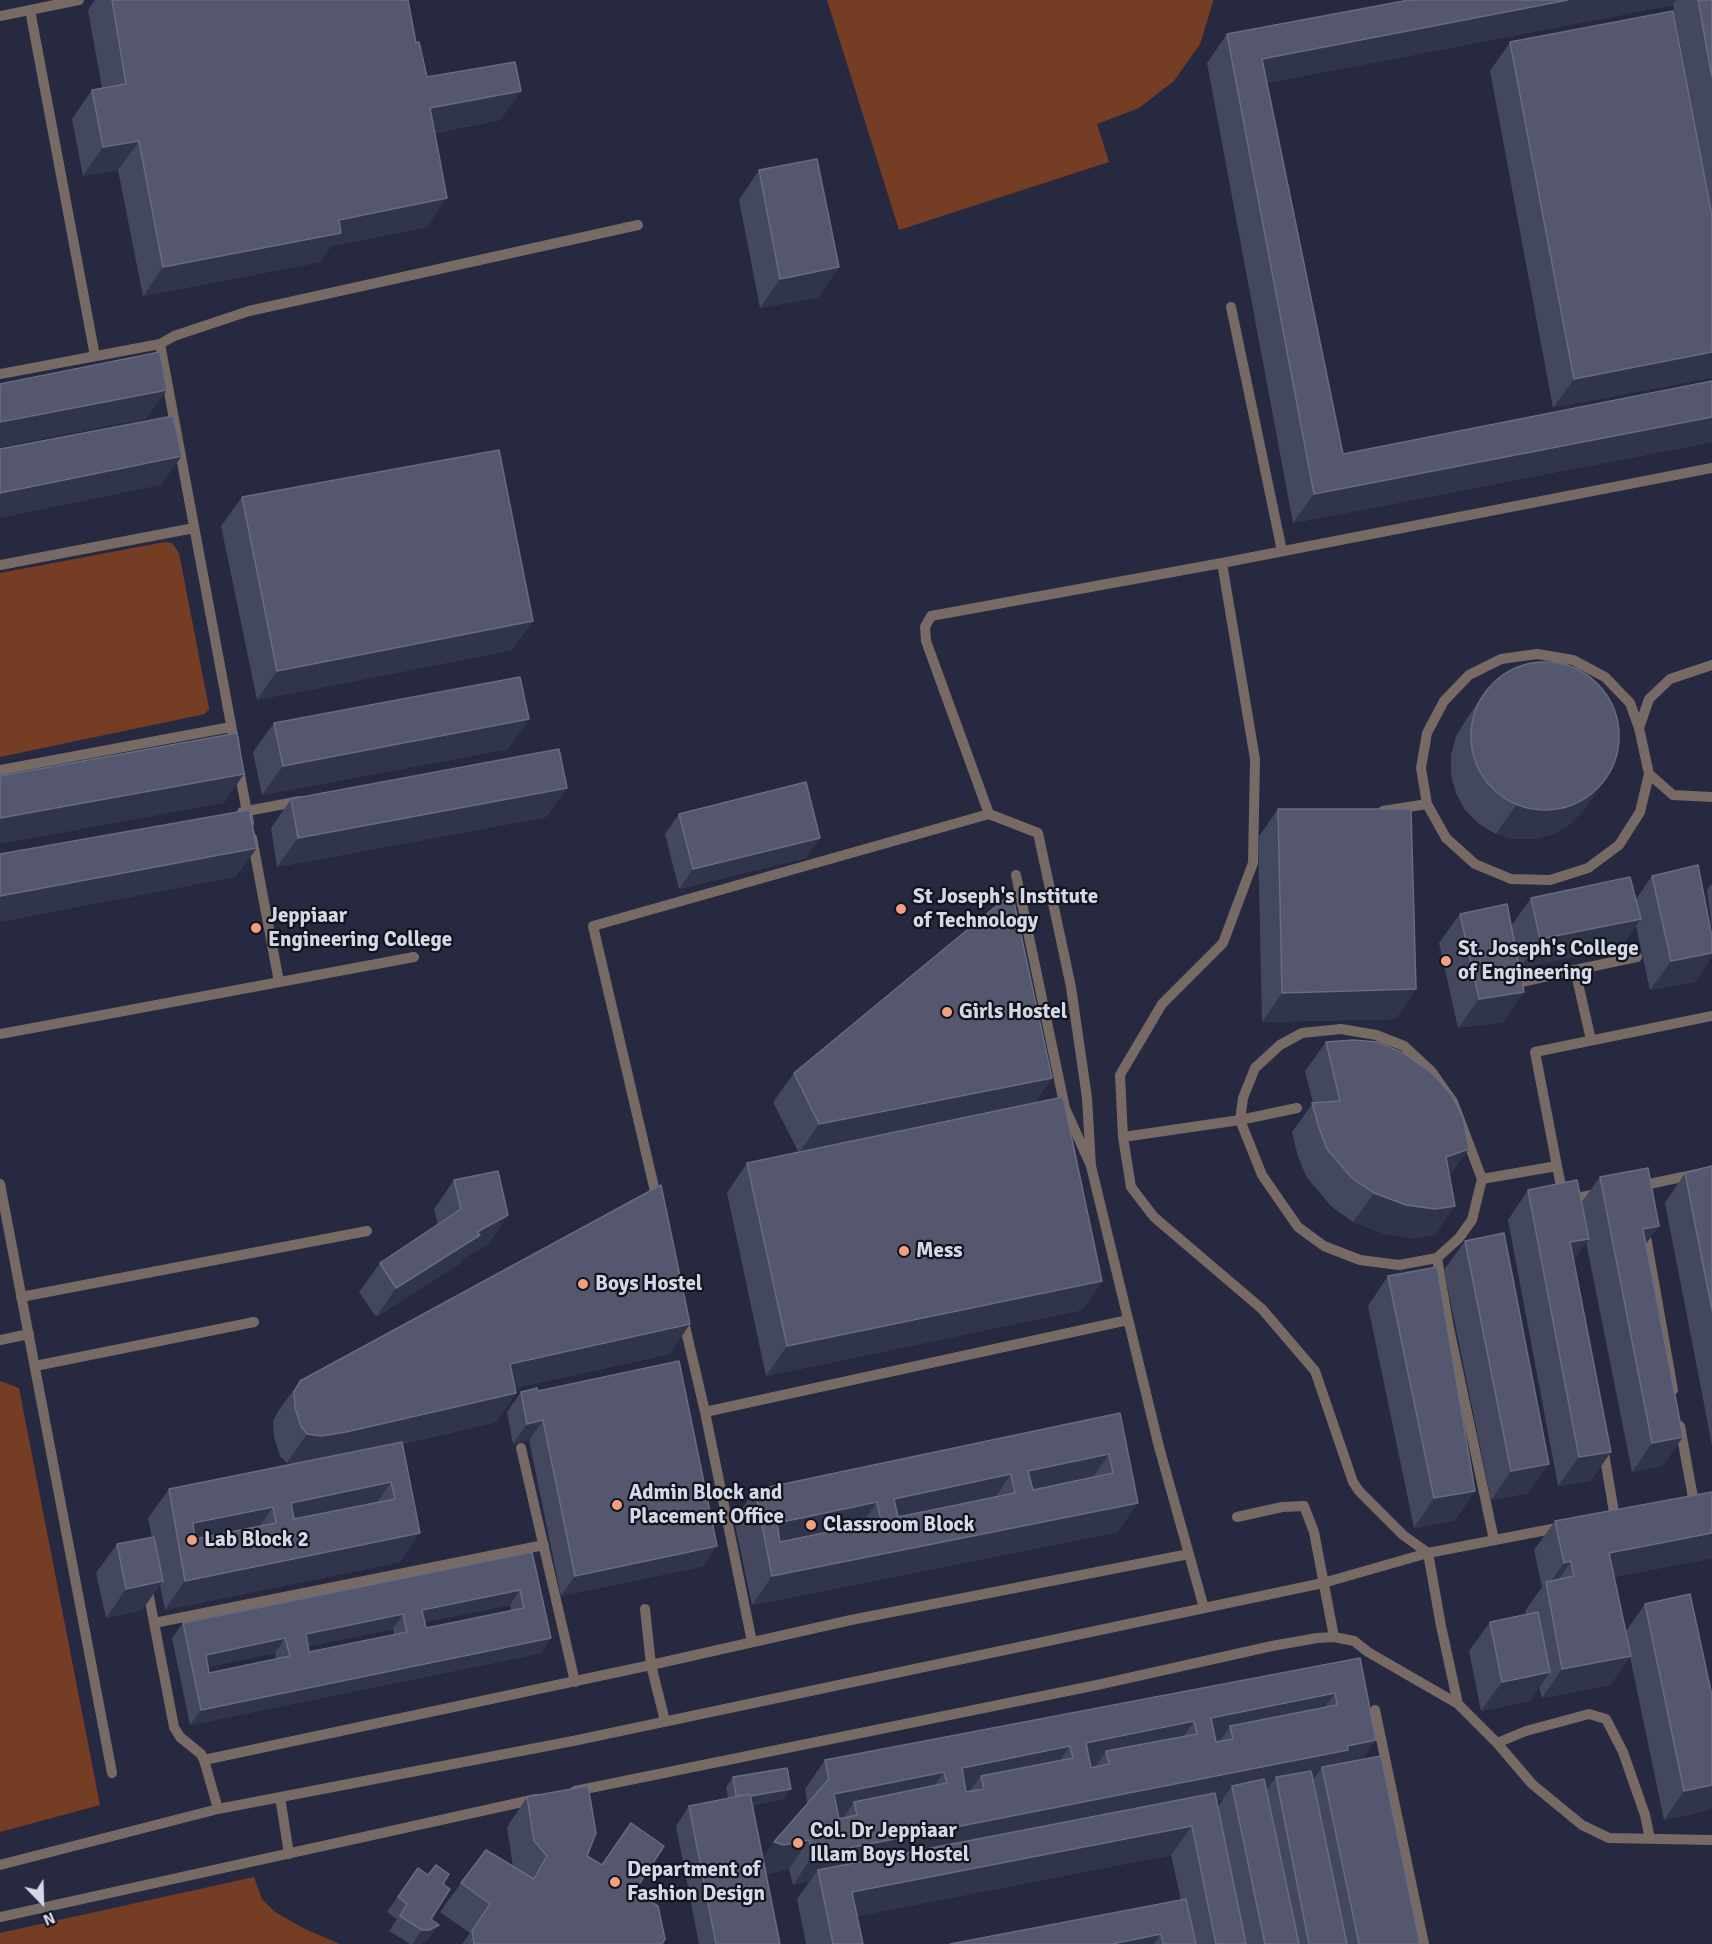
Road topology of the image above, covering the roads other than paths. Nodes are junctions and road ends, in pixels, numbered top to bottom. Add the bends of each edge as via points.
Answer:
1 (79, 0) edge
2 (30, 10) junction
3 (0, 16) edge
4 (638, 225) dead end
5 (1231, 307) dead end
6 (160, 344) junction
7 (95, 356) junction
8 (0, 375) edge
9 (1712, 468) edge
10 (194, 528) junction
11 (1282, 551) junction
12 (1222, 563) junction
13 (0, 565) edge
14 (1712, 665) edge
15 (231, 727) junction
16 (1639, 728) junction
17 (0, 771) edge
18 (1649, 774) junction
19 (1712, 797) edge
20 (306, 800) edge
21 (1427, 804) junction
22 (247, 812) junction
23 (1372, 813) edge
24 (236, 814) edge
25 (989, 814) junction
26 (1016, 875) dead end
27 (414, 957) dead end
28 (1636, 957) dead end
29 (1575, 970) junction
30 (279, 982) junction
31 (1502, 986) edge
32 (1712, 1016) edge
33 (0, 1034) edge
34 (1592, 1040) junction
35 (1297, 1108) dead end
36 (1240, 1120) junction
37 (1123, 1137) junction
38 (1091, 1166) junction
39 (1557, 1167) junction
40 (1712, 1171) edge
41 (1482, 1179) junction
42 (0, 1184) edge
43 (1626, 1188) junction
44 (1639, 1198) edge
45 (1564, 1201) junction
46 (1566, 1212) edge
47 (660, 1216) edge
48 (1643, 1221) edge
49 (367, 1231) dead end
50 (1437, 1258) junction
51 (21, 1297) junction
52 (681, 1309) edge
53 (1128, 1320) junction
54 (254, 1322) dead end
55 (29, 1334) junction
56 (0, 1340) edge
57 (35, 1366) junction
58 (1675, 1397) edge
59 (1677, 1409) edge
60 (705, 1412) junction
61 (1602, 1436) edge
62 (521, 1448) dead end
63 (1693, 1503) edge
64 (1237, 1517) dead end
65 (1615, 1518) edge
66 (1571, 1526) edge
67 (1494, 1540) junction
68 (544, 1545) junction
69 (1428, 1553) junction
70 (1189, 1554) junction
71 (145, 1578) edge
72 (1323, 1583) junction
73 (1204, 1608) junction
74 (645, 1609) dead end
75 (154, 1623) junction
76 (1334, 1637) junction
77 (752, 1642) junction
78 (651, 1665) junction
79 (574, 1682) junction
80 (1458, 1704) junction
81 (1376, 1710) dead end
82 (665, 1721) junction
83 (1497, 1743) junction
84 (204, 1760) junction
85 (112, 1773) dead end
86 (566, 1793) edge
87 (280, 1797) junction
88 (542, 1798) edge
89 (218, 1809) junction
90 (1712, 1834) edge
91 (1650, 1839) junction
92 (1693, 1840) junction
93 (1712, 1840) edge
94 (289, 1854) junction
95 (0, 1865) edge
96 (0, 1917) edge
97 (1424, 1944) edge

1 - 2 lane
2 - 3 lane
2 - 7 lane
4 - 6 lane via 249,311
5 - 11 lane
6 - 7 lane
6 - 10 lane
7 - 8 lane
9 - 11 lane
10 - 13 lane
10 - 15 lane
11 - 12 lane
12 - 25 lane via 931,616 925,627 926,641
12 - 37 lane via 1255,759 1258,834 1253,862 1223,943 1162,1004 1120,1075
14 - 16 lane via 1670,679 1649,699
15 - 17 lane
15 - 22 lane
16 - 18 lane
16 - 21 lane via 1630,703 1605,677 1573,660 1537,654 1501,659 1469,675 1444,701 1431,725 1421,768
18 - 19 lane via 1673,795
18 - 21 lane via 1641,812 1619,845 1588,868 1550,880 1511,879 1475,864 1446,838
20 - 22 lane
21 - 23 lane
22 - 24 lane
22 - 30 lane
25 - 38 lane via 1038,833 1071,987 1087,1098
25 - 47 lane via 593,926
26 - 38 lane via 1059,1109
27 - 30 lane
28 - 29 lane
29 - 31 lane
29 - 34 lane
30 - 33 lane
32 - 34 lane
34 - 39 lane via 1535,1052
35 - 36 lane
36 - 37 lane
36 - 41 lane via 1243,1098 1255,1068 1280,1045 1302,1033 1341,1029 1376,1035 1404,1046 1431,1071 1453,1102
36 - 50 lane via 1262,1175 1299,1227 1324,1246 1360,1260 1399,1265
37 - 69 lane via 1131,1187 1154,1217 1262,1309 1315,1371 1353,1482 1403,1535
38 - 53 lane
39 - 41 lane
39 - 45 lane
40 - 43 lane
41 - 50 lane via 1472,1220
42 - 51 lane
43 - 44 lane
43 - 45 lane
45 - 46 lane
48 - 58 lane
49 - 51 lane
50 - 67 lane
51 - 55 lane
52 - 60 lane
53 - 60 lane
53 - 70 lane
54 - 57 lane
55 - 56 lane
55 - 57 lane
57 - 85 lane
59 - 63 lane
60 - 77 lane
61 - 65 lane
62 - 68 lane
64 - 72 lane via 1304,1506 1314,1532
66 - 67 lane
67 - 69 lane
68 - 75 lane
68 - 79 lane
69 - 72 lane
69 - 80 lane
70 - 73 lane
70 - 77 lane
71 - 75 lane
72 - 73 lane
72 - 76 lane
73 - 82 lane
74 - 78 lane
75 - 84 lane via 174,1727
76 - 80 lane via 1354,1641
76 - 86 lane via 1272,1646
77 - 78 lane
78 - 79 lane
78 - 82 lane
79 - 84 lane
80 - 83 lane
81 - 97 lane
82 - 87 lane
83 - 91 lane via 1532,1784 1582,1825 1609,1838
83 - 91 lane via 1589,1714 1606,1719 1623,1752
84 - 89 lane
87 - 89 lane
87 - 94 lane
88 - 94 lane
89 - 95 lane
90 - 92 lane
91 - 92 lane
92 - 93 lane
94 - 96 lane

